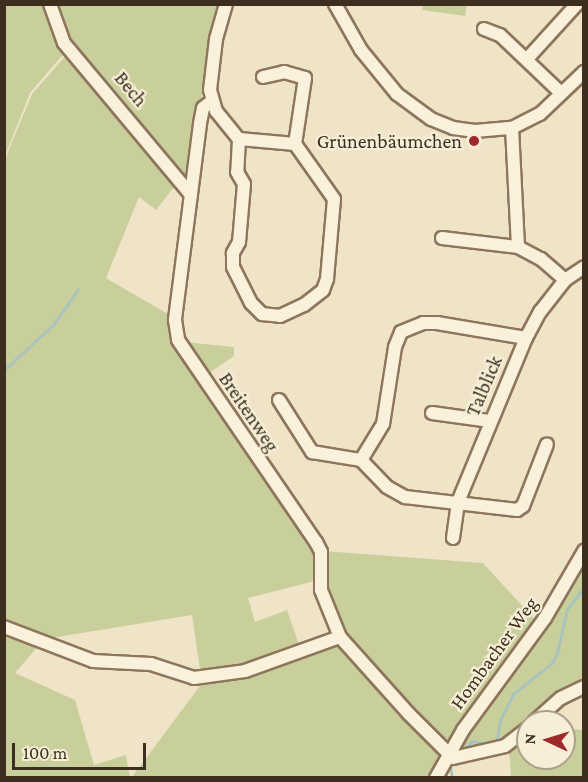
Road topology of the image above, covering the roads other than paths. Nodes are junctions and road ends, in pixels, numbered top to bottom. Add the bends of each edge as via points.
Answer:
1 (50, 4) edge
2 (226, 4) edge
3 (335, 4) edge
4 (577, 4) edge
5 (484, 29) dead end
6 (527, 59) junction
7 (584, 72) edge
8 (263, 76) dead end
9 (561, 93) junction
10 (212, 100) junction
11 (513, 128) junction
12 (239, 139) junction
13 (295, 144) junction
14 (191, 195) junction
15 (442, 238) dead end
16 (518, 247) junction
17 (584, 267) edge
18 (565, 280) junction
19 (526, 338) junction
20 (279, 400) dead end
21 (432, 413) dead end
22 (490, 421) junction
23 (547, 444) dead end
24 (362, 460) junction
25 (458, 502) junction
26 (453, 538) dead end
27 (584, 551) edge
28 (4, 627) edge
29 (340, 637) junction
30 (584, 687) edge
31 (548, 710) edge
32 (516, 737) edge
33 (447, 754) junction
34 (436, 777) edge

1 - 14 street, Bech via 64,43
2 - 10 street via 211,71
3 - 11 street via 361,50 403,100 453,128
4 - 6 street
5 - 6 street via 500,35
6 - 9 street
7 - 9 street
8 - 13 street via 284,72 305,78
9 - 11 street via 540,114
10 - 12 street via 222,120
10 - 14 street, Breitenweg via 203,108
11 - 16 street
12 - 13 street
12 - 13 street via 237,172 243,194 233,267 251,303 262,314 280,316 304,305 323,290 334,199
14 - 29 street, Breitenweg via 175,320 178,340 316,542 321,552 321,590
15 - 16 street
16 - 18 street via 541,259
17 - 18 street, Talblick
18 - 19 street, Talblick
19 - 22 street, Talblick
19 - 24 street via 430,323 401,332 394,347 383,424
20 - 24 street via 312,452
21 - 22 street
22 - 25 street, Talblick
23 - 25 street via 517,510
24 - 25 street via 395,493
25 - 26 street, Talblick
27 - 33 street, Hombacher Weg via 545,618
28 - 29 street via 93,661 151,664 194,678 245,671
29 - 33 street, Breitenweg
30 - 31 street
32 - 33 street via 505,746 453,758
33 - 34 street, Hombacher Weg

